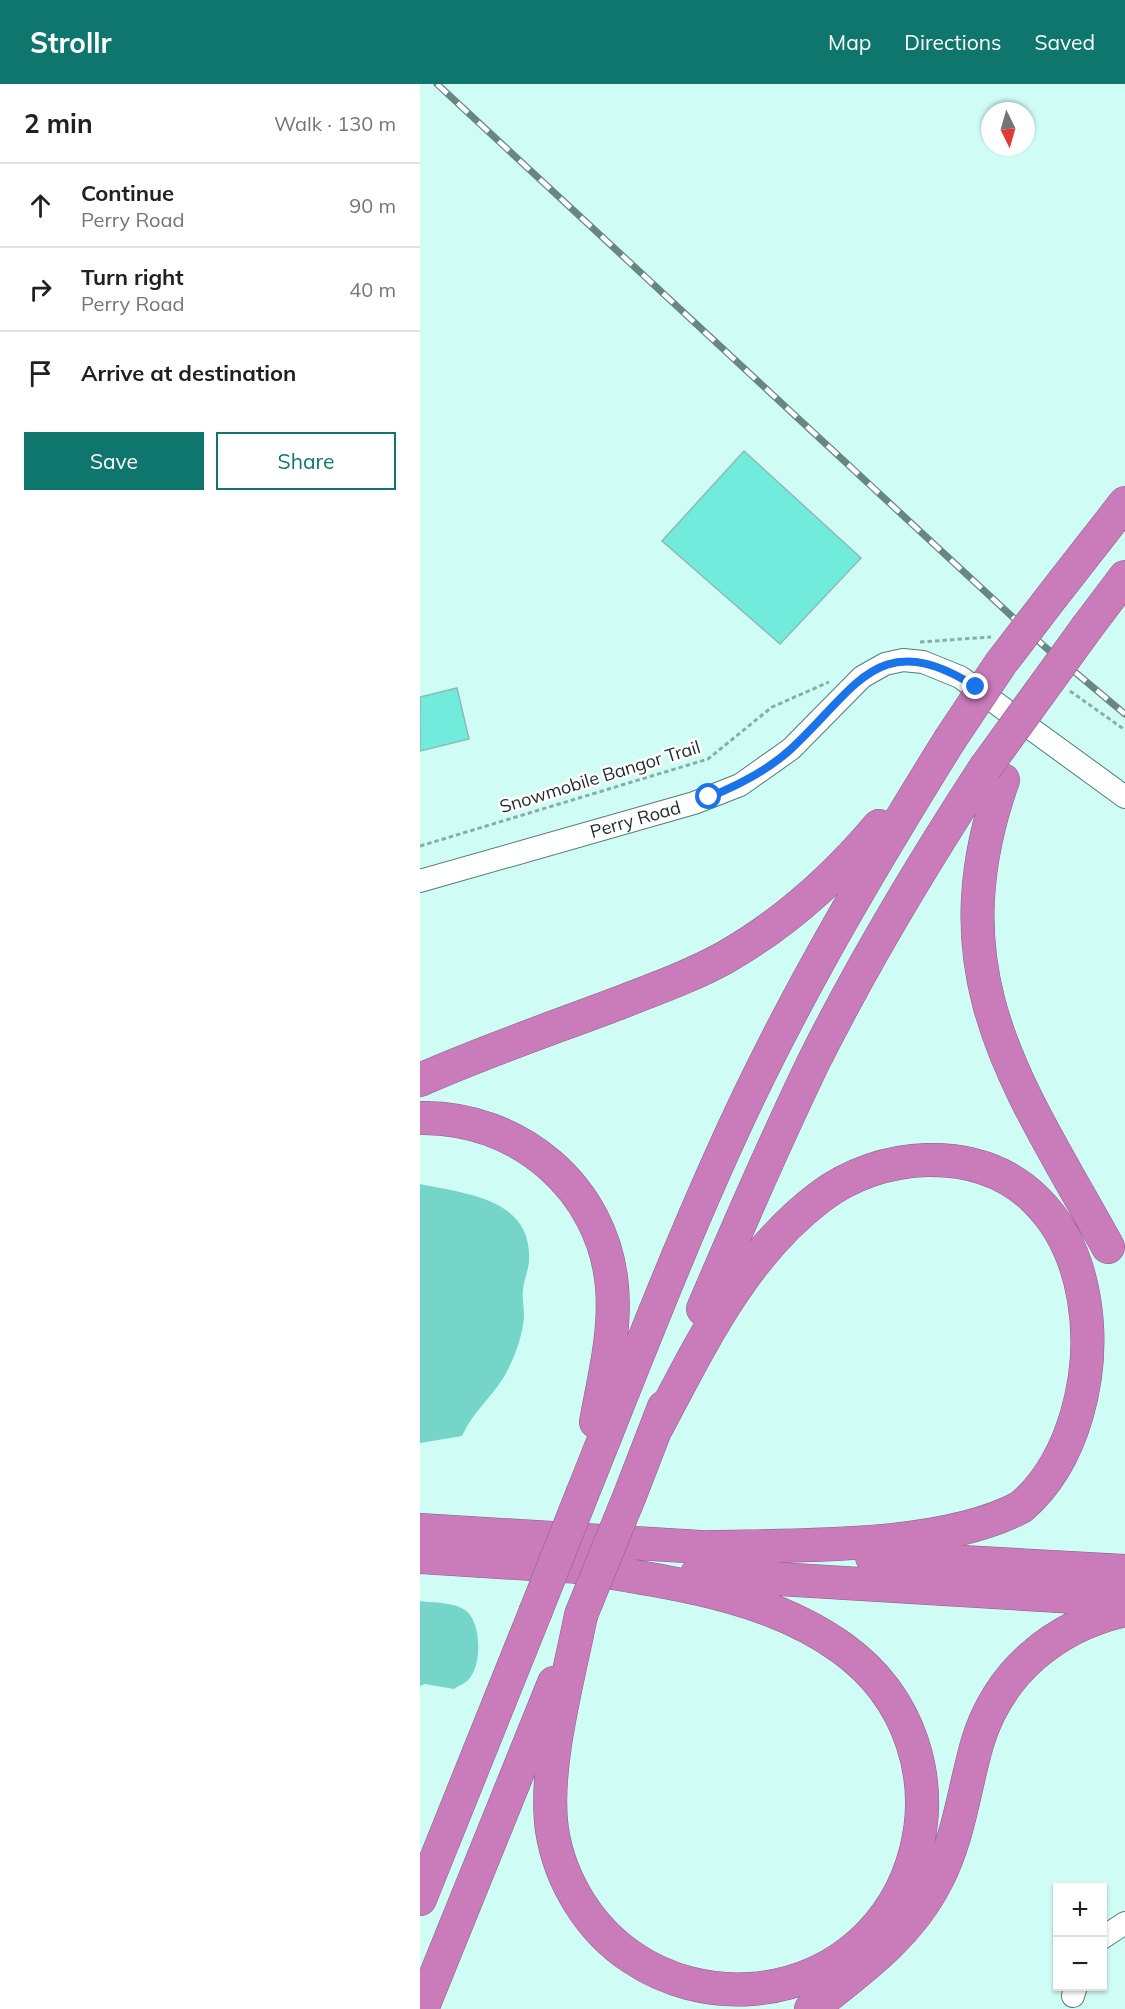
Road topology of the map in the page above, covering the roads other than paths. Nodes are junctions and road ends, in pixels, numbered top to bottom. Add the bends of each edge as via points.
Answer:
1 (1125, 503) edge
2 (1125, 577) edge
3 (949, 741) junction
4 (994, 774) junction
5 (1125, 797) edge
6 (420, 881) edge
7 (420, 1080) edge
8 (420, 1118) edge
9 (1125, 1278) edge
10 (657, 1426) junction
11 (583, 1492) junction
12 (420, 1506) edge
13 (420, 1530) edge
14 (711, 1547) junction
15 (582, 1553) junction
16 (430, 1559) edge
17 (1125, 1571) edge
18 (1125, 1600) edge
19 (1125, 1610) edge
20 (581, 1615) junction
21 (500, 1701) junction
22 (420, 1835) edge
23 (420, 1899) edge
24 (1125, 1923) edge
25 (1104, 1937) edge
26 (422, 2009) edge
27 (811, 2009) edge

1 - 3 highway, bridge via 1001,663
2 - 4 highway, bridge via 1078,638
3 - 7 highway via 839,871 794,910 741,947 675,981
3 - 11 highway via 830,941 748,1099
4 - 9 highway via 977,891 977,935 985,992 998,1037 1016,1078
4 - 10 highway via 895,912 814,1062 742,1218
5 - 6 street, Perry Road via 960,677 923,662 903,660 885,664 862,677 791,749 740,784 694,803
8 - 11 highway via 475,1124 521,1143 561,1174 598,1229 610,1272 612,1323
10 - 14 highway via 719,1314 760,1255 832,1188 866,1172 899,1163 937,1160 979,1166 1006,1176 1032,1191 1065,1219 1099,1270 1114,1336 1107,1398 1082,1451 1066,1473 1038,1497 988,1522 924,1535 818,1544
10 - 20 highway, bridge
11 - 21 highway, bridge
12 - 15 highway via 502,1526
13 - 15 highway
14 - 15 highway
14 - 17 highway
15 - 16 highway
15 - 18 highway
15 - 20 highway via 784,1616 857,1660 894,1703 921,1772 919,1845 900,1895 876,1928 847,1954 814,1974 779,1985 747,1990 715,1988 669,1977 641,1964 617,1946 589,1916 574,1894 558,1856 550,1803
19 - 27 highway via 1058,1636 1009,1679 982,1731 956,1832 931,1891 888,1946
20 - 26 highway
21 - 22 highway
21 - 23 highway
24 - 25 street

